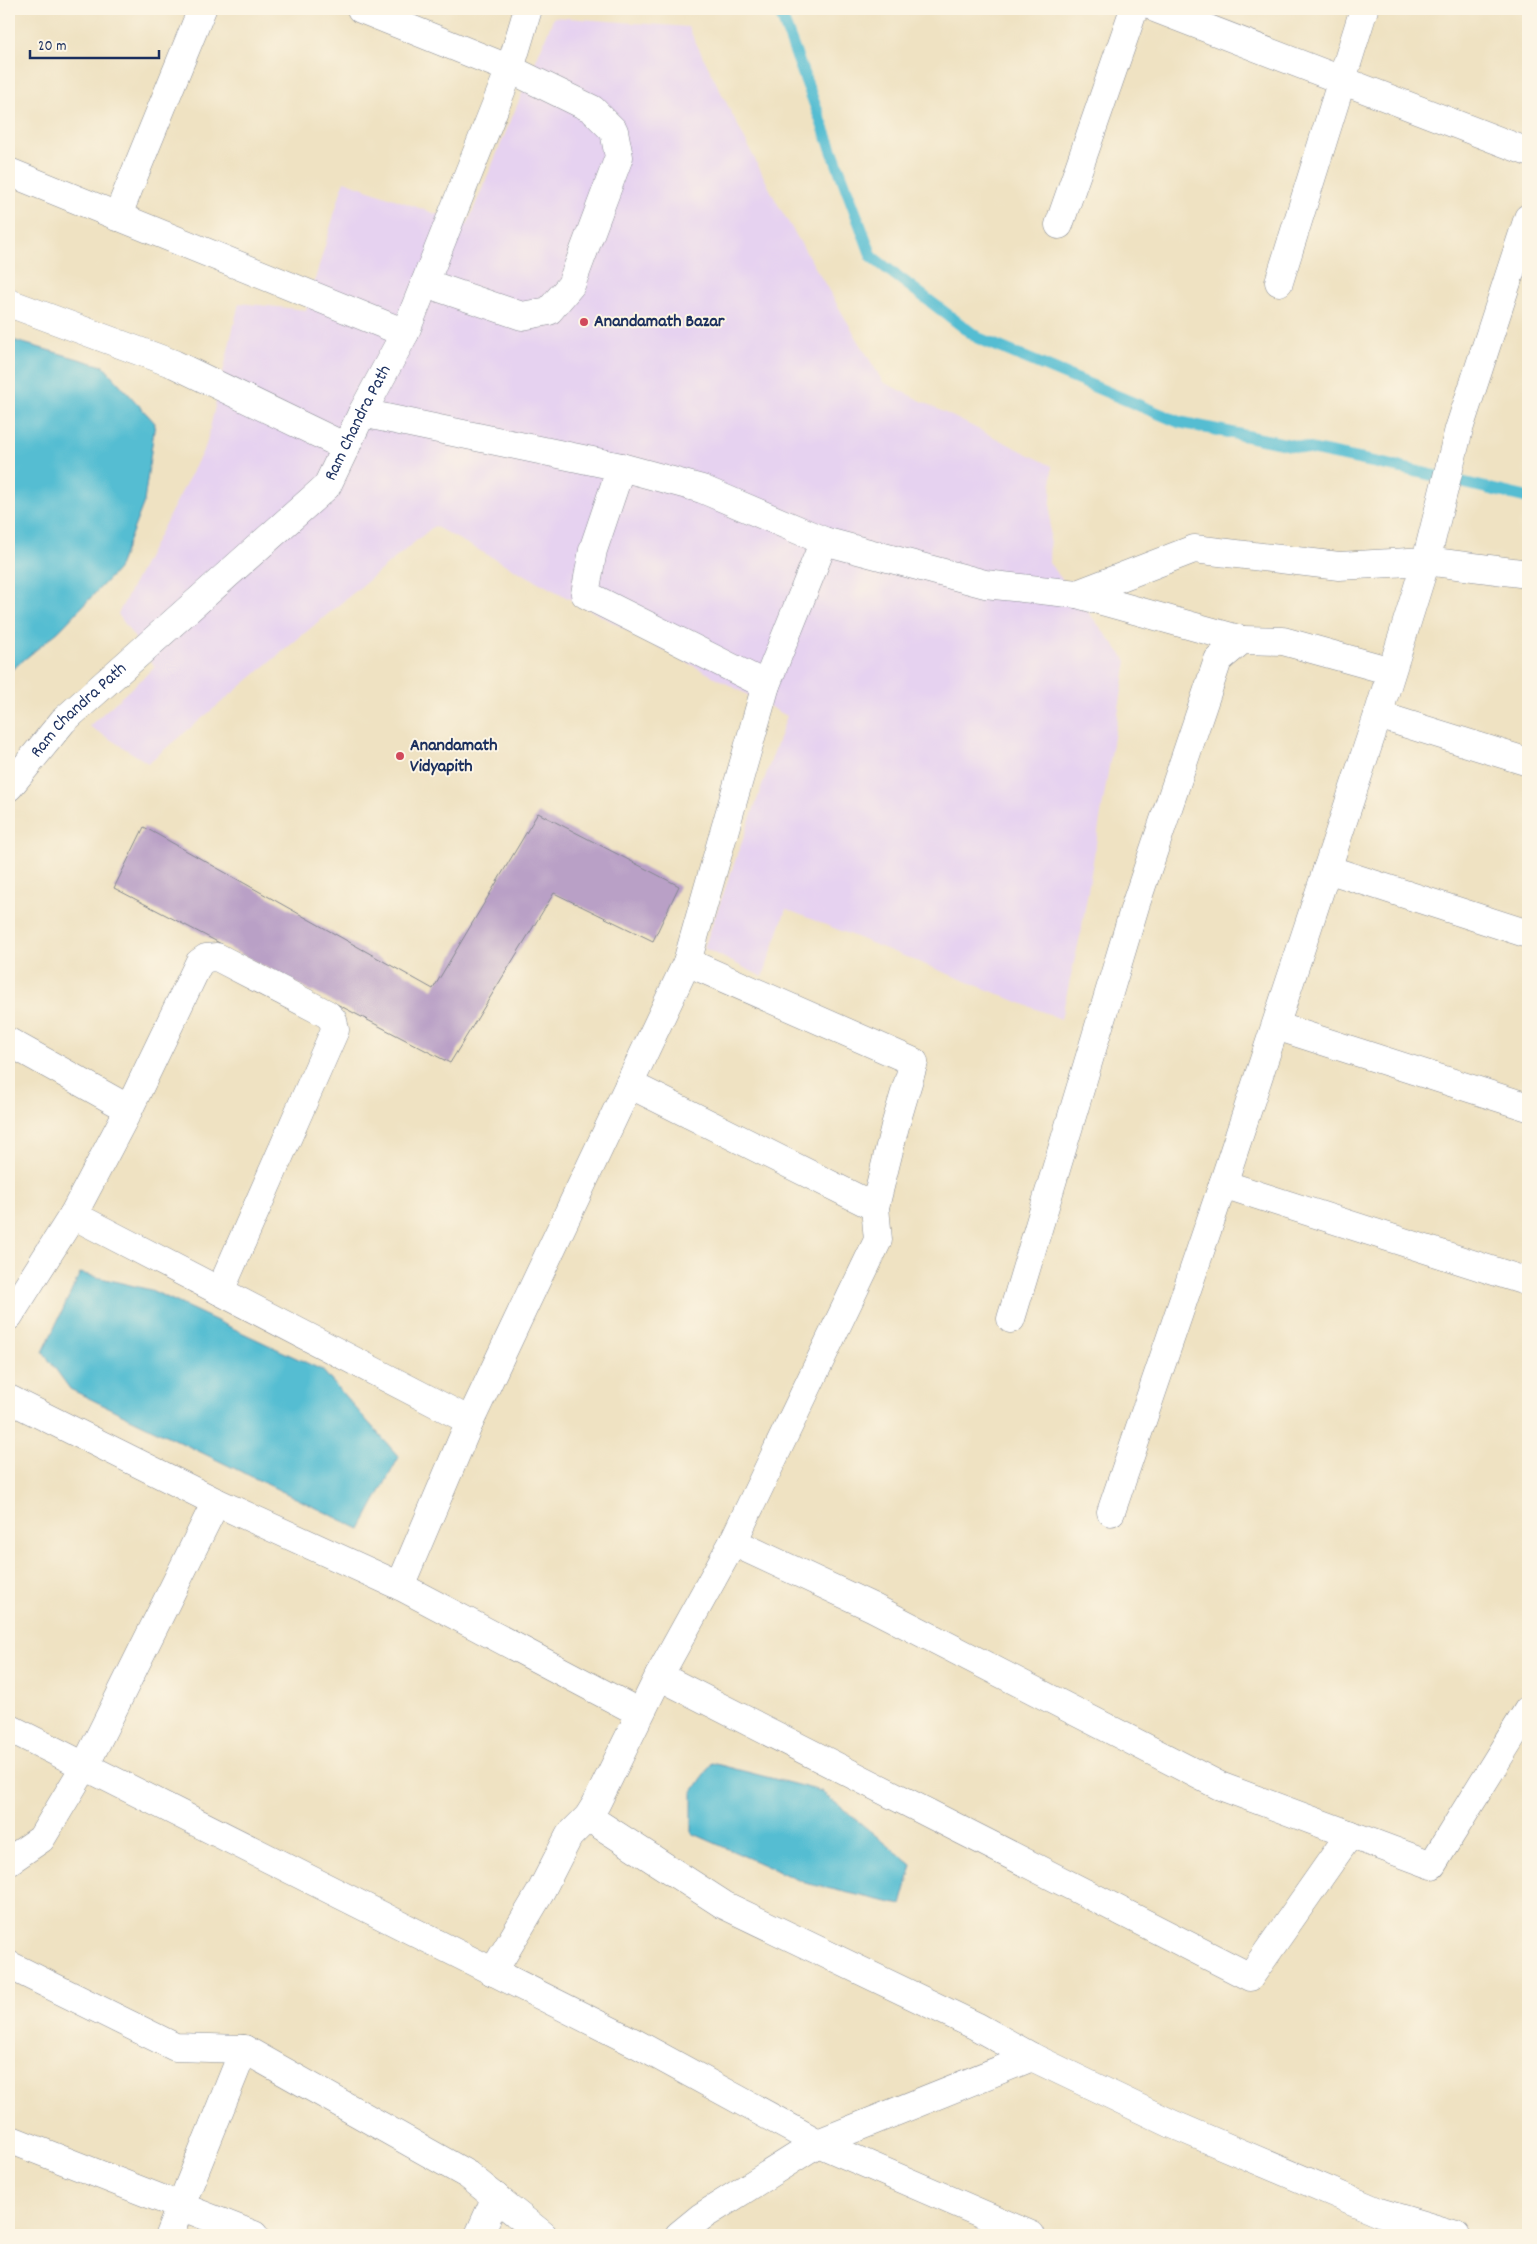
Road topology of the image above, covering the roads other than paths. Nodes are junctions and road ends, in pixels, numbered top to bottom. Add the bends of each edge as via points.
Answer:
1 (202, 9) edge
2 (361, 9) edge
3 (528, 9) edge
4 (1134, 9) edge
5 (1157, 9) edge
6 (1364, 9) edge
7 (510, 69) junction
8 (1341, 80) junction
9 (1528, 152) edge
10 (9, 172) edge
11 (117, 217) junction
12 (1528, 218) edge
13 (1059, 226) dead end
14 (1279, 282) dead end
15 (425, 283) junction
16 (9, 303) edge
17 (405, 333) junction
18 (362, 413) junction
19 (346, 447) junction
20 (621, 467) junction
21 (824, 541) junction
22 (1426, 561) junction
23 (1528, 574) edge
24 (1077, 594) junction
25 (1242, 640) junction
26 (1392, 671) junction
27 (766, 685) junction
28 (1378, 715) junction
29 (1528, 762) edge
30 (11, 780) edge
31 (1327, 869) junction
32 (1528, 934) edge
33 (686, 962) junction
34 (1276, 1026) junction
35 (9, 1042) edge
36 (629, 1084) junction
37 (1528, 1107) edge
38 (129, 1109) junction
39 (1223, 1184) junction
40 (875, 1207) junction
41 (73, 1215) junction
42 (1528, 1282) edge
43 (220, 1291) junction
44 (9, 1316) edge
45 (1011, 1319) dead end
46 (9, 1399) edge
47 (470, 1421) junction
48 (216, 1502) junction
49 (1112, 1512) dead end
50 (733, 1542) junction
51 (400, 1586) junction
52 (660, 1676) junction
53 (1528, 1710) edge
54 (640, 1713) junction
55 (9, 1728) edge
56 (85, 1766) junction
57 (588, 1816) junction
58 (1350, 1834) junction
59 (9, 1861) edge
60 (9, 1965) edge
61 (494, 1972) junction
62 (244, 2049) junction
63 (1032, 2057) junction
64 (9, 2139) edge
65 (818, 2143) junction
66 (496, 2197) junction
67 (181, 2206) junction
68 (169, 2235) edge
69 (254, 2235) edge
70 (479, 2235) edge
71 (543, 2235) edge
72 (679, 2235) edge
73 (1031, 2235) edge
74 (1456, 2235) edge

1 - 11 street
2 - 7 street
3 - 7 street, Ram Chandra Path
4 - 13 street
5 - 8 street
6 - 8 street
7 - 15 street, Ram Chandra Path
7 - 15 street via 592,109 614,131 619,156 570,285 549,312 522,316
8 - 9 street
8 - 14 street
10 - 11 street
11 - 17 street
12 - 22 street via 1459,429
15 - 17 street, Ram Chandra Path
16 - 19 street via 174,364
17 - 18 street, Ram Chandra Path
18 - 19 street, Ram Chandra Path
18 - 20 street
19 - 30 street, Ram Chandra Path via 328,486 63,721
20 - 21 street via 702,489
20 - 27 street via 593,550 585,594
21 - 24 street via 985,584
21 - 27 street
22 - 23 street
22 - 24 street via 1339,566 1194,549
22 - 26 street
24 - 25 street
25 - 26 street via 1283,641
25 - 45 street via 1218,660 1136,903
26 - 28 street
27 - 33 street
28 - 29 street
28 - 31 street
31 - 32 street
31 - 34 street
33 - 36 street
33 - 40 street via 914,1062
34 - 37 street
34 - 39 street
35 - 38 street
36 - 40 street
36 - 47 street
38 - 41 street
38 - 43 street via 199,963 206,958 217,957 328,1014 333,1020 333,1038
39 - 42 street
39 - 49 street
40 - 50 street via 878,1240
41 - 43 street
41 - 44 street
43 - 47 street
46 - 48 street
47 - 51 street
48 - 51 street
48 - 56 street
50 - 52 street
50 - 58 street via 872,1607 1220,1786
51 - 54 street
52 - 54 street
52 - 58 street via 1250,1977
53 - 58 street via 1432,1865
54 - 57 street
55 - 56 street
56 - 59 street via 42,1838
56 - 61 street
57 - 61 street via 569,1836
57 - 63 street via 724,1905 976,2026
60 - 62 street via 175,2048
61 - 65 street via 637,2044
62 - 66 street via 468,2175
62 - 67 street
63 - 65 street
63 - 74 street via 1172,2124 1379,2212
64 - 67 street
65 - 72 street via 701,2217
65 - 73 street
66 - 70 street
66 - 71 street
67 - 68 street
67 - 69 street

